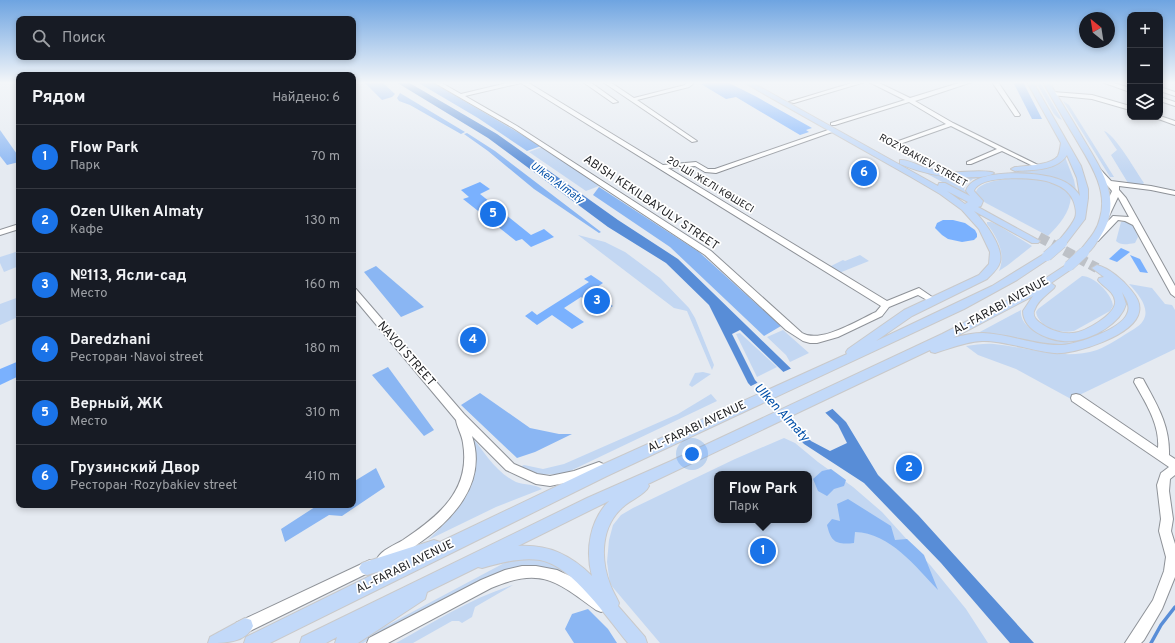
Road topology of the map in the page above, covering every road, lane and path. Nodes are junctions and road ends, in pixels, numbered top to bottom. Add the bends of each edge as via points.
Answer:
1 (488, 112) edge
2 (571, 112) edge
3 (651, 112) edge
4 (804, 112) edge
5 (808, 112) edge
6 (878, 112) edge
7 (930, 112) edge
8 (1046, 112) edge
9 (1064, 112) edge
10 (1163, 119) edge
11 (1175, 123) edge
12 (951, 124) junction
13 (833, 127) junction
14 (694, 140) dead end
15 (895, 144) dead end
16 (1064, 144) junction
17 (1002, 149) junction
18 (895, 158) junction
19 (969, 163) dead end
20 (1037, 166) junction
21 (660, 167) junction
22 (1097, 168) junction
23 (907, 171) junction
24 (1114, 186) junction
25 (1175, 193) edge
26 (1106, 214) junction
27 (1080, 219) junction
28 (1008, 220) junction
29 (1136, 223) junction
30 (16, 227) edge
31 (0, 233) edge
32 (1095, 239) junction
33 (1069, 266) junction
34 (1175, 294) edge
35 (356, 295) edge
36 (934, 301) junction
37 (886, 305) junction
38 (831, 367) junction
39 (1139, 382) dead end
40 (849, 383) junction
41 (1076, 398) dead end
42 (460, 417) junction
43 (661, 444) junction
44 (1163, 457) junction
45 (676, 465) junction
46 (1175, 465) edge
47 (1175, 469) edge
48 (469, 536) junction
49 (461, 566) junction
50 (367, 568) junction
51 (616, 617) junction
52 (245, 626) junction
53 (634, 638) edge
54 (210, 643) edge
55 (216, 643) edge
56 (252, 643) edge
57 (308, 643) edge
58 (342, 643) edge
59 (374, 643) edge
60 (1132, 643) edge

1 - 37 street, ABISH KEKILBAYULY STREET via 708,253 784,323 809,340 819,340 838,333 879,314
2 - 21 street, 20-ШІ ЖЕЛІ КӨШЕСІ
3 - 14 street
4 - 13 main road, ROZYBAKIEV STREET
5 - 13 main road, ROZYBAKIEV STREET
6 - 13 street
7 - 12 street
8 - 16 main road, AL-FARABI AVENUE
9 - 22 main road, AL-FARABI AVENUE
10 - 11 street
12 - 15 street
12 - 17 street
13 - 18 main road, ROZYBAKIEV STREET
13 - 21 street via 716,171 707,171 696,164
13 - 23 main road, ROZYBAKIEV STREET
16 - 20 main road via 1063,156 1060,159
16 - 27 main road, AL-FARABI AVENUE via 1083,180 1084,208
17 - 19 street
17 - 20 street
18 - 20 main road via 924,170 948,175 971,175
18 - 28 main road, ROZYBAKIEV STREET
21 - 37 street, 20-ШІ ЖЕЛІ КӨШЕСІ
22 - 24 street
22 - 26 main road, AL-FARABI AVENUE via 1107,199
23 - 28 main road, ROZYBAKIEV STREET via 1037,239
23 - 36 main road via 958,202 974,215 986,231 996,255 991,270 983,277
24 - 25 street via 1151,188
24 - 26 street
24 - 29 street
26 - 32 main road, AL-FARABI AVENUE
27 - 28 main road via 1080,204 1074,194 1061,184 1048,179 1017,175 974,184 970,191 976,199
27 - 38 main road, AL-FARABI AVENUE, bridge via 1062,243 1025,272 987,293
29 - 32 street via 1116,218
29 - 34 street
30 - 31 street
32 - 33 main road, AL-FARABI AVENUE, bridge
33 - 40 main road, AL-FARABI AVENUE via 1052,280 1008,306
33 - 40 main road via 1029,309 1031,320 1042,330 1062,337 1075,337 1111,319 1120,309 1121,303 1116,291 1094,270 1114,279 1127,292 1134,307 1130,320 1090,344 1074,349 1053,349 984,337 969,338
35 - 42 street, NAVOI STREET
36 - 37 street, ABISH KEKILBAYULY STREET via 919,291
36 - 38 main road via 882,329
38 - 43 main road, AL-FARABI AVENUE
39 - 44 street via 1158,418 1164,440
40 - 45 main road, AL-FARABI AVENUE
41 - 44 street
42 - 43 street, NAVOI STREET via 510,467 536,480 550,481 574,476
42 - 50 street, NAVOI STREET via 469,442 470,463 467,483 460,497 426,532
43 - 48 main road, AL-FARABI AVENUE
44 - 46 street
45 - 49 main road, AL-FARABI AVENUE via 592,502
45 - 53 main road via 631,492 615,505 606,515 601,528 596,563 600,581
47 - 60 street via 1165,477 1163,486 1167,521 1165,531 1172,559 1169,577 1153,612
48 - 50 main road
48 - 56 main road, AL-FARABI AVENUE
49 - 51 main road via 509,554 540,553 554,557 576,571
49 - 57 main road, AL-FARABI AVENUE
49 - 58 main road
50 - 52 street, AL-FARABI AVENUE
51 - 53 main road
51 - 59 street via 567,581 552,574 522,572 486,584
52 - 54 street, AL-FARABI AVENUE
52 - 55 main road

